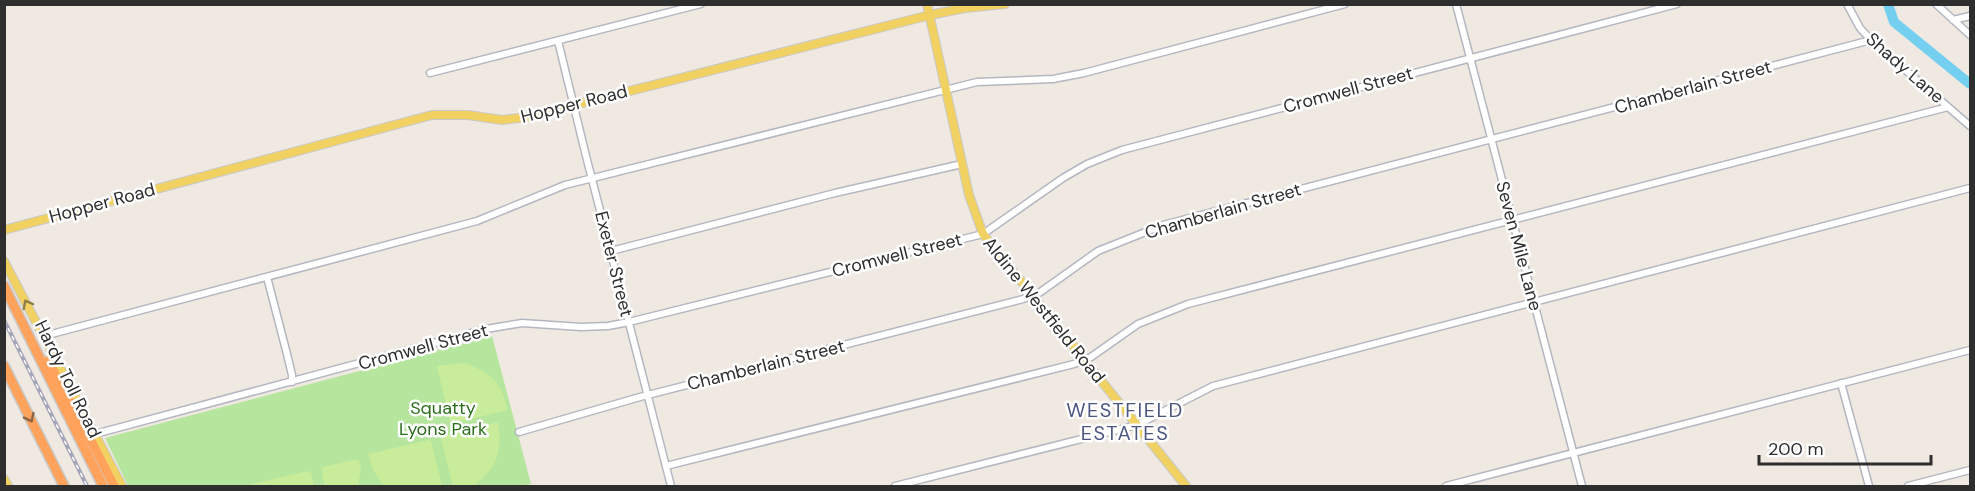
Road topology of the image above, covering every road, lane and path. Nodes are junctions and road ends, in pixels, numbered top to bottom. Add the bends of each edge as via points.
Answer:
1 (701, 4) edge
2 (927, 4) edge
3 (1005, 4) edge
4 (1345, 4) edge
5 (1456, 4) edge
6 (1677, 4) edge
7 (1847, 4) edge
8 (1936, 4) edge
9 (930, 15) junction
10 (1971, 16) edge
11 (1953, 20) junction
12 (1971, 35) edge
13 (1871, 40) junction
14 (558, 41) junction
15 (1470, 58) junction
16 (430, 73) dead end
17 (946, 89) junction
18 (573, 104) junction
19 (1948, 107) junction
20 (1971, 126) edge
21 (1491, 140) junction
22 (962, 164) junction
23 (592, 178) junction
24 (1971, 188) edge
25 (1512, 221) junction
26 (4, 230) edge
27 (982, 234) junction
28 (611, 251) junction
29 (4, 261) edge
30 (267, 278) junction
31 (4, 286) edge
32 (1031, 296) junction
33 (1534, 303) junction
34 (629, 322) junction
35 (24, 326) junction
36 (44, 336) junction
37 (1971, 350) edge
38 (1084, 360) junction
39 (4, 366) edge
40 (292, 382) junction
41 (1841, 383) junction
42 (647, 395) junction
43 (1137, 425) junction
44 (519, 432) dead end
45 (95, 434) junction
46 (1574, 454) junction
47 (666, 466) junction
48 (1971, 470) edge
49 (4, 479) edge
50 (8, 486) edge
51 (64, 486) edge
52 (103, 486) edge
53 (114, 486) edge
54 (122, 486) edge
55 (671, 486) edge
56 (895, 486) edge
57 (1186, 486) edge
58 (1446, 486) edge
59 (1582, 486) edge
60 (1869, 486) edge
61 (1908, 486) edge

1 - 14 street
2 - 9 main road, Aldine Westfield Road
3 - 9 main road, Hopper Road
4 - 17 street via 1053,79 977,82
5 - 15 street, Seven Mile Lane
6 - 15 street, Cromwell Street
7 - 13 street, Shady Lane
8 - 11 street
9 - 17 main road, Aldine Westfield Road
9 - 18 main road, Hopper Road
10 - 11 street
11 - 12 street
13 - 19 street, Shady Lane
13 - 21 street, Chamberlain Street
14 - 16 street
14 - 18 street, Exeter Street
15 - 21 street, Seven Mile Lane
15 - 27 street, Cromwell Street via 1122,150 1063,178
17 - 22 main road, Aldine Westfield Road
17 - 23 street
18 - 23 street, Exeter Street
18 - 26 main road, Hopper Road via 502,120 468,115 413,120
19 - 20 street, Shady Lane
19 - 25 street
21 - 25 street, Seven Mile Lane
21 - 32 street, Chamberlain Street via 1163,225 1098,251
22 - 27 main road, Aldine Westfield Road
22 - 28 street
23 - 28 street, Exeter Street
23 - 30 street via 477,221
24 - 33 street
25 - 33 street, Seven Mile Lane
25 - 38 street via 1188,304 1138,324
27 - 32 main road, Aldine Westfield Road
27 - 34 street, Cromwell Street
28 - 34 street, Exeter Street
36 -> 29 main road
30 - 36 street
30 - 40 street
31 - 35 highway, Hardy Toll Road
32 - 38 main road, Aldine Westfield Road
32 - 42 street, Chamberlain Street
33 - 43 street via 1213,386
33 - 46 street, Seven Mile Lane
34 - 40 street, Cromwell Street via 581,327 522,322
34 - 42 street, Exeter Street
35 - 52 highway, Hardy Toll Road
35 - 53 highway via 47,359
36 - 45 main road
37 - 41 street
38 - 43 main road, Aldine Westfield Road
38 - 47 street
39 -> 51 highway
40 - 45 street, Cromwell Street
41 - 46 street
41 - 60 street
42 - 44 street, Chamberlain Street
42 - 47 street, Exeter Street
43 - 56 street
43 - 57 main road, Aldine Westfield Road
45 - 54 main road
46 - 58 street
46 - 59 street, Seven Mile Lane
47 - 55 street, Exeter Street
48 - 61 street
49 - 50 main road

